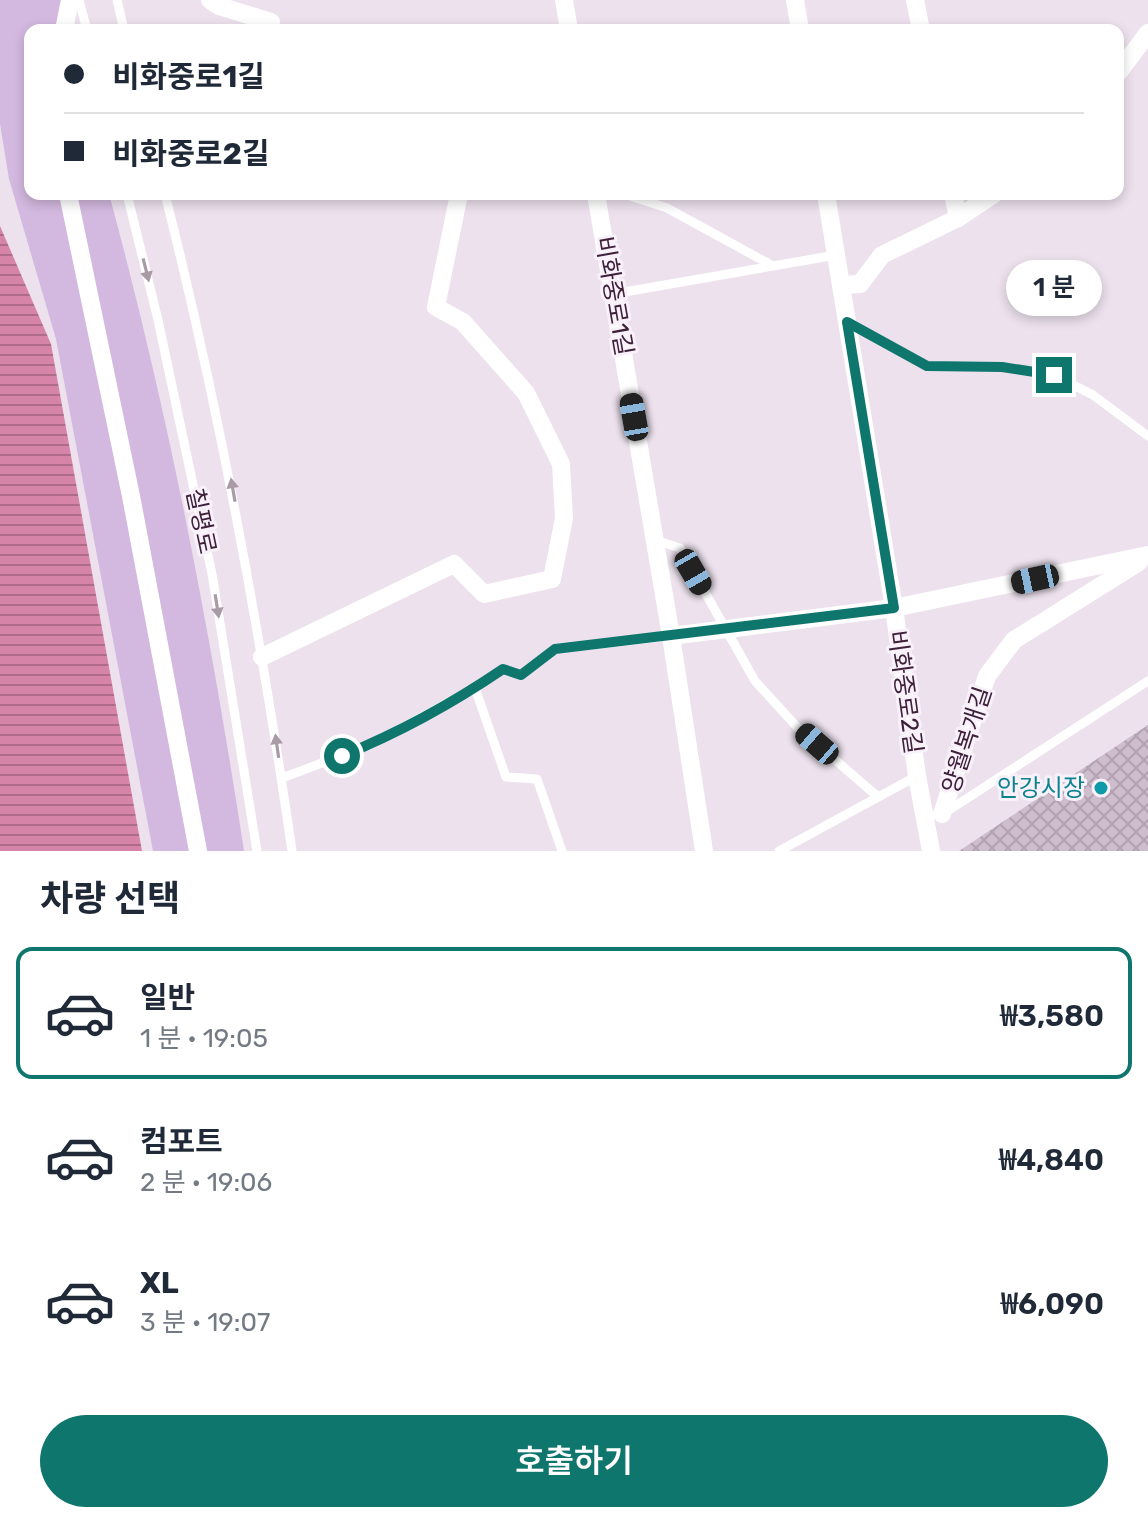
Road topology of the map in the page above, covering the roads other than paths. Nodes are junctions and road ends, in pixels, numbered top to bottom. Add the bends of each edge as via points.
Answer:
1 (70, 0) edge
2 (79, 0) edge
3 (117, 0) edge
4 (210, 0) edge
5 (260, 0) edge
6 (564, 0) edge
7 (795, 0) edge
8 (915, 0) edge
9 (65, 24) edge
10 (85, 24) edge
11 (123, 24) edge
12 (270, 24) edge
13 (275, 24) edge
14 (568, 24) edge
15 (799, 24) edge
16 (920, 24) edge
17 (1148, 33) edge
18 (1124, 65) edge
19 (69, 200) edge
20 (128, 200) edge
21 (166, 200) edge
22 (458, 200) edge
23 (597, 200) edge
24 (642, 200) edge
25 (827, 200) edge
26 (954, 200) edge
27 (985, 200) edge
28 (958, 218) junction
29 (836, 255) junction
30 (773, 266) junction
31 (842, 285) junction
32 (613, 294) junction
33 (847, 322) junction
34 (1148, 436) edge
35 (655, 540) junction
36 (1148, 556) edge
37 (894, 608) junction
38 (725, 629) junction
39 (671, 636) junction
40 (262, 657) junction
41 (1148, 681) edge
42 (475, 688) junction
43 (917, 776) junction
44 (282, 778) junction
45 (877, 796) junction
46 (942, 814) junction
47 (927, 827) junction
48 (198, 851) edge
49 (257, 851) edge
50 (292, 851) edge
51 (562, 851) edge
52 (704, 851) edge
53 (779, 851) edge
54 (931, 851) edge

1 - 9 street
2 - 10 lane
3 - 11 lane
4 - 12 street
5 - 13 street
6 - 14 street
7 - 15 street
8 - 16 street
17 - 18 street
19 - 48 street
20 -> 49 lane, 칠평로 via 212,574
40 -> 21 lane, 칠평로 via 230,474
22 - 40 street via 436,307 463,322 526,393 561,464 564,518 552,579 484,594 454,564
23 - 32 street, 비화중로1길
24 - 30 lane
25 - 29 street, 비화중로2길
26 - 28 street
27 - 28 street
28 - 31 street via 882,255 860,284
29 - 30 lane
29 - 31 street, 비화중로2길
30 - 32 lane
31 - 33 street, 비화중로2길
32 - 35 street, 비화중로1길
33 - 34 lane via 927,366 1002,367 1054,375 1093,395
33 - 37 street, 비화중로2길
35 - 38 lane via 680,548
35 - 39 street, 비화중로1길
36 - 37 street
36 - 46 street, 양월복개길 via 1014,640 987,676
37 - 38 street, 비화중로2길
37 - 43 street, 비화중로2길
38 - 39 street, 비화중로2길
38 - 45 lane via 755,681 797,727
39 - 42 lane via 555,649 521,675 503,669
39 - 52 street, 비화중로1길
44 -> 40 lane, 칠평로
41 - 46 lane
42 - 44 lane via 370,745
42 - 51 lane via 506,777 537,779
43 - 45 lane, 비화중로2길
43 - 47 street, 비화중로2길
44 - 50 lane, 칠평로
45 - 53 lane, 비화중로2길
46 - 47 lane
47 - 54 street, 비화중로2길

